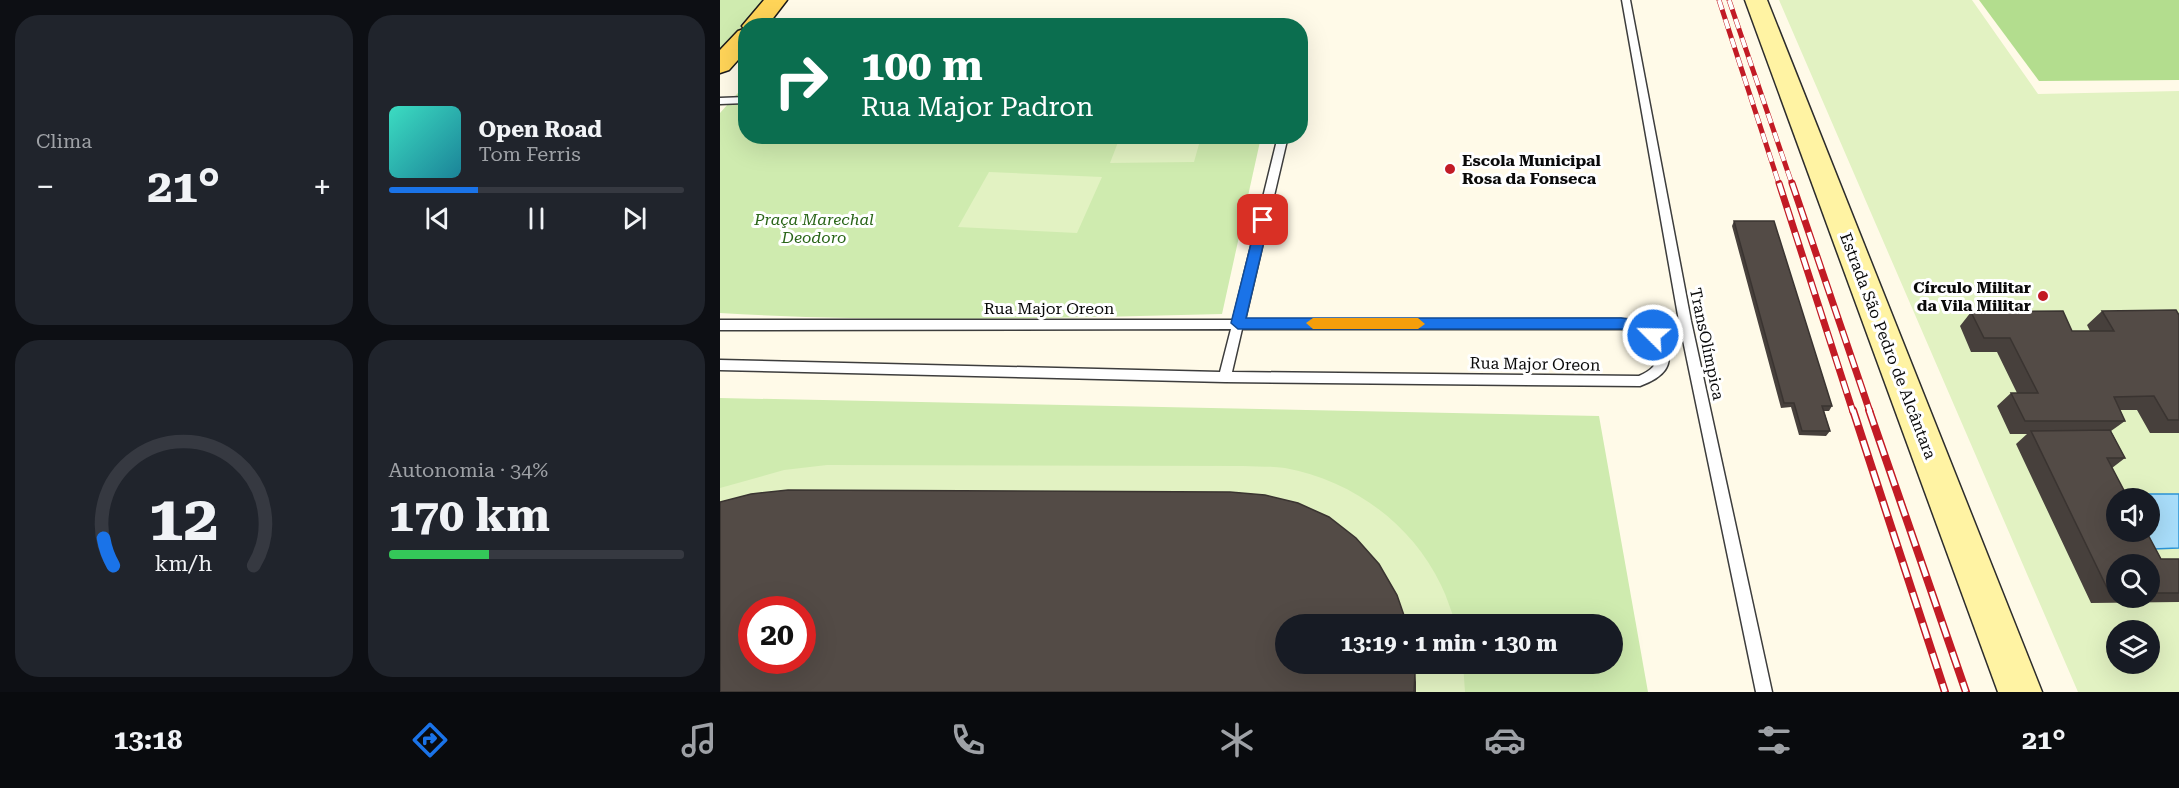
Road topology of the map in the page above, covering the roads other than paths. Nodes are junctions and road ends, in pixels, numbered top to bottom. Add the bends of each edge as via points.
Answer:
1 (776, 0) edge
2 (1626, 0) edge
3 (1756, 0) edge
4 (761, 18) edge
5 (738, 45) edge
6 (720, 65) edge
7 (738, 100) edge
8 (720, 101) edge
9 (1281, 144) edge
10 (1238, 323) junction
11 (720, 325) edge
12 (720, 364) edge
13 (1225, 377) junction
14 (1764, 692) edge
15 (2020, 692) edge

1 - 4 main road
2 - 14 lane, TransOlímpica via 1685,321
3 - 15 street, Estrada São Pedro de Alcântara
5 - 6 main road
7 - 8 lane
9 - 10 lane
10 - 11 lane, Rua Major Oreon
10 - 13 lane
10 - 13 lane, Rua Major Oreon via 1621,324 1645,326 1661,344 1663,358 1658,371 1640,381
12 - 13 lane, Rua Major Oreon

